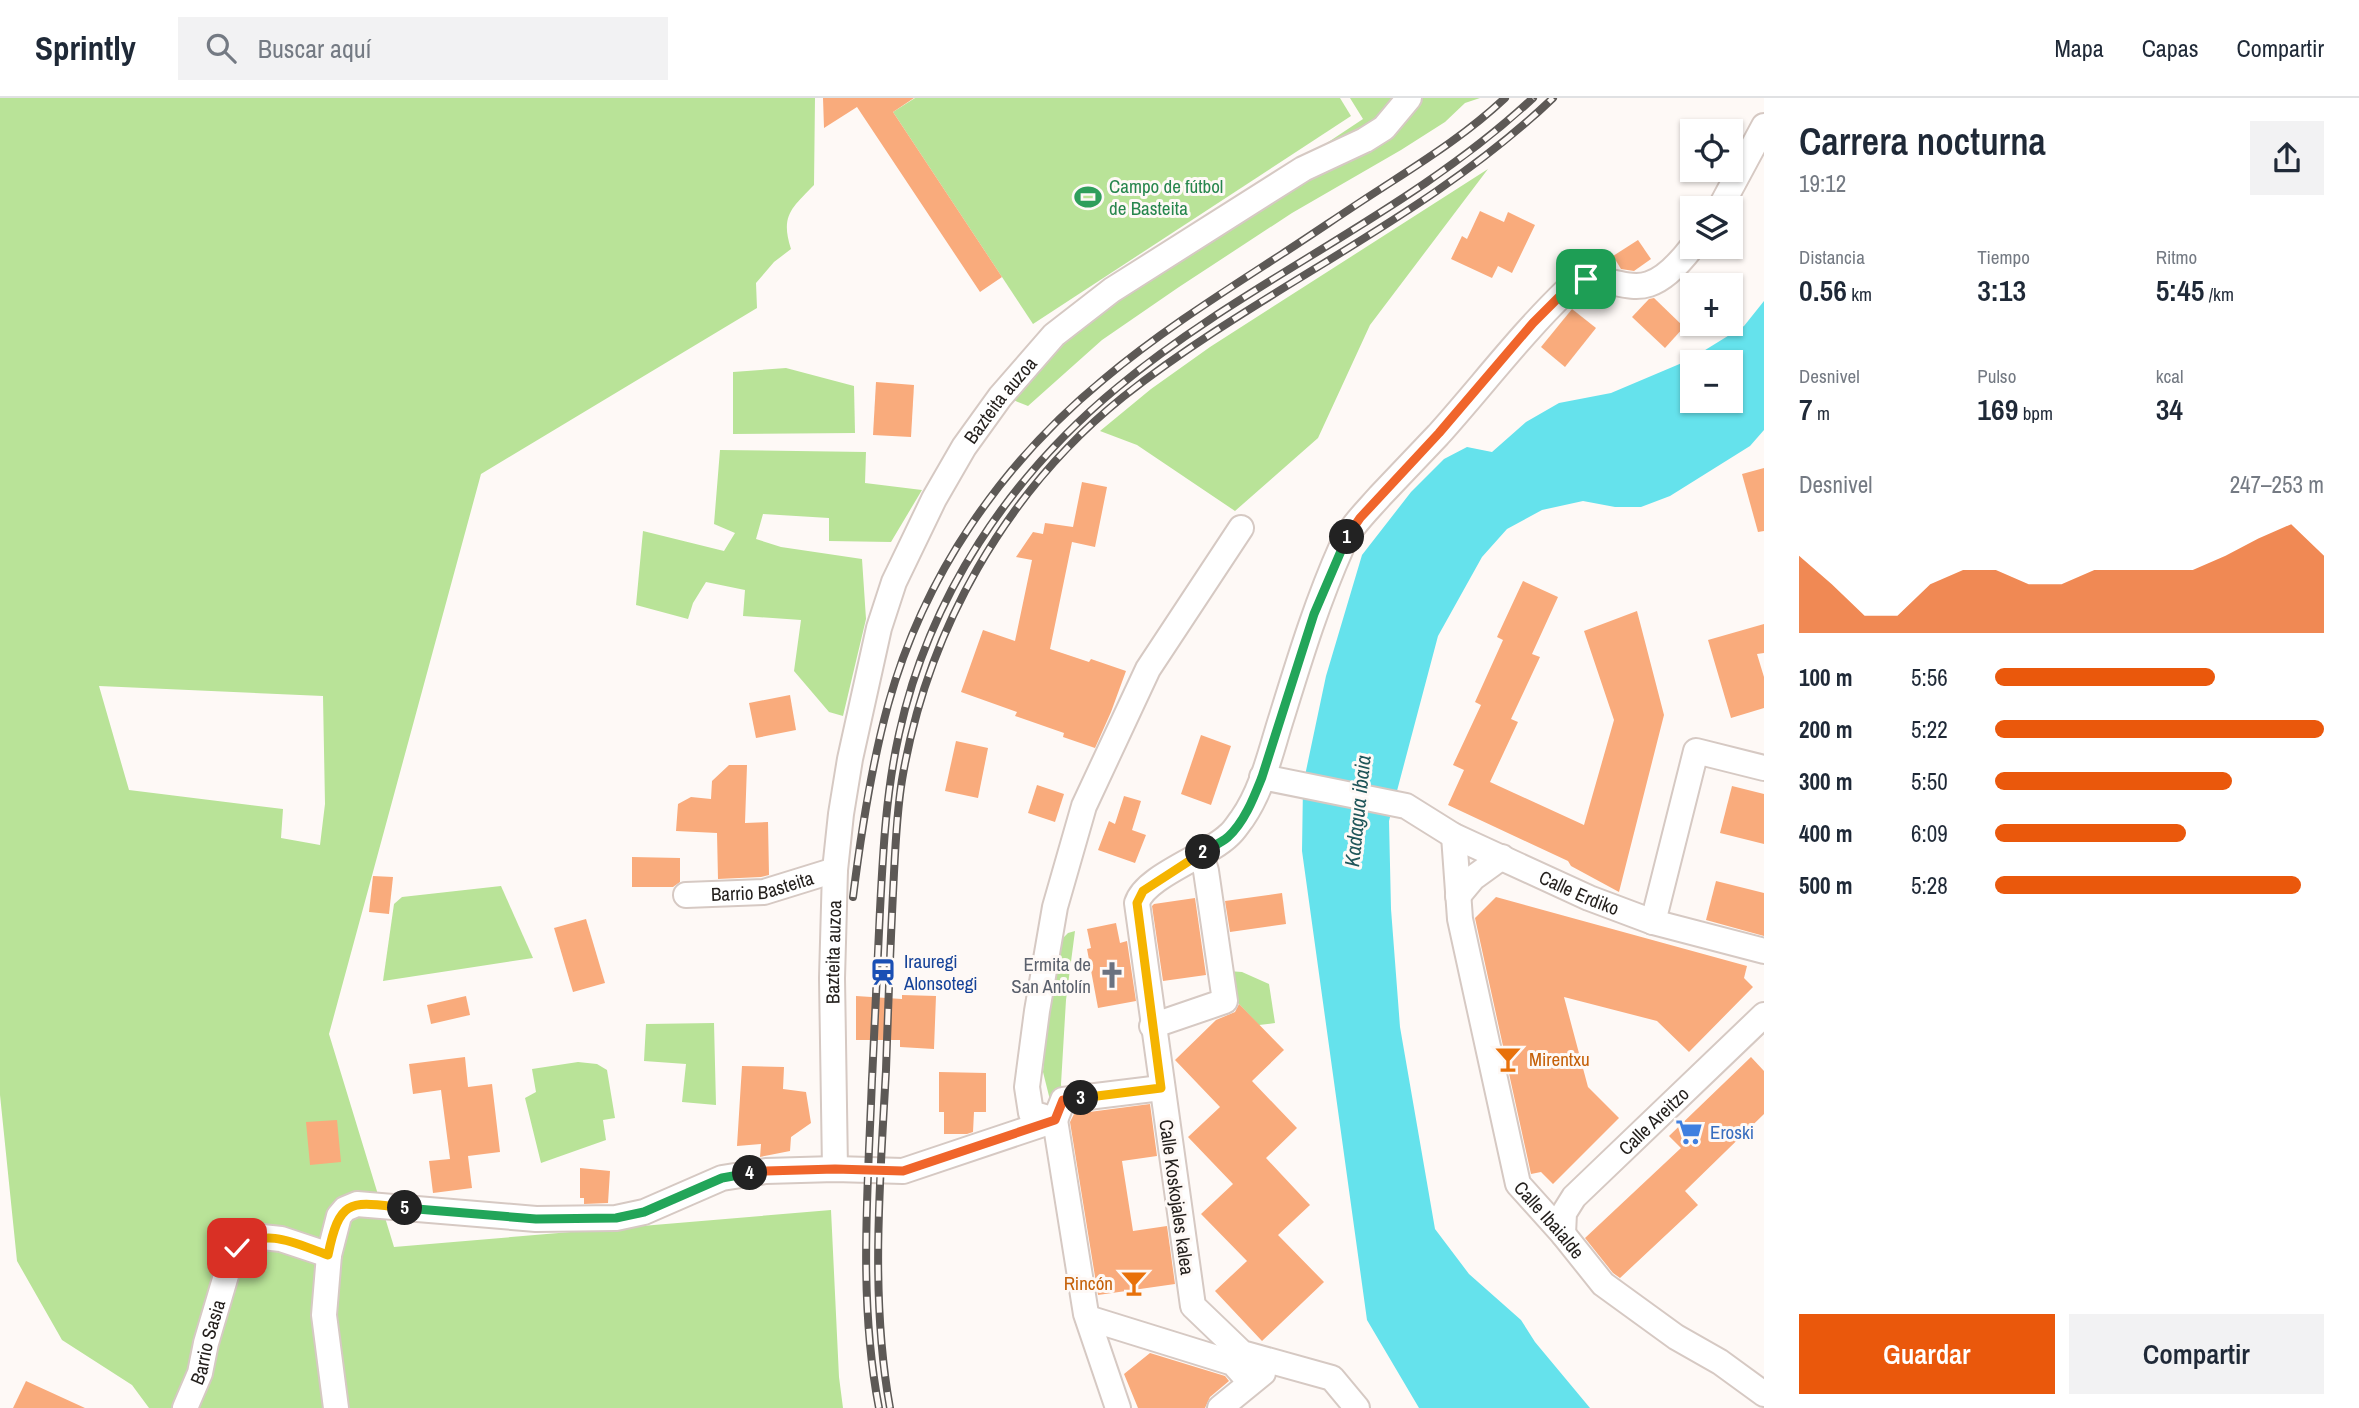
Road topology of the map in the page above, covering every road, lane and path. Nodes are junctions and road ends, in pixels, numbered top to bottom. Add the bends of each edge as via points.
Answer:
1 (1409, 98) edge
2 (1764, 126) edge
3 (1726, 196) edge
4 (1683, 259) edge
5 (1241, 528) dead end
6 (1764, 768) edge
7 (1262, 777) junction
8 (1454, 836) junction
9 (1201, 853) junction
10 (1502, 857) junction
11 (835, 870) junction
12 (686, 895) dead end
13 (1458, 896) junction
14 (1653, 922) junction
15 (1764, 951) edge
16 (1764, 1015) edge
17 (1152, 1026) junction
18 (1161, 1088) junction
19 (1055, 1120) junction
20 (835, 1169) junction
21 (1529, 1196) junction
22 (1574, 1197) junction
23 (1563, 1234) junction
24 (328, 1255) junction
25 (1193, 1306) junction
26 (1088, 1318) junction
27 (1178, 1346) junction
28 (1278, 1362) junction
29 (1250, 1382) junction
30 (1764, 1394) edge
31 (185, 1408) edge
32 (336, 1408) edge
33 (1118, 1408) edge
34 (1220, 1408) edge
35 (1357, 1408) edge

1 - 11 street, Bazteita auzoa via 1384,128 1365,141 1303,169 1112,290 1054,335 1000,397 934,499 894,582 876,639 850,759
2 - 3 street
4 - 7 street, Calle Koskojales kalea via 1647,285 1594,279 1571,285 1360,518 1343,542 1314,614
5 - 19 street via 1148,669 1084,806 1055,907 1027,1087 1031,1113
6 - 14 street via 1696,751
7 - 8 street, Calle Erdiko via 1406,806
7 - 9 street, Calle Koskojales kalea via 1228,837
8 - 10 street, Calle Erdiko
8 - 13 street, Calle Ibaialde
9 - 17 street, Calle Koskojales kalea via 1143,891 1137,903
9 - 17 street via 1222,995
10 - 13 street via 1473,878
10 - 14 street, Calle Erdiko
11 - 12 street, Barrio Basteita via 764,892
11 - 20 street, Bazteita auzoa
13 - 21 street, Calle Ibaialde via 1518,1185
14 - 15 street, Calle Erdiko
16 - 22 street, Calle Areitzo
17 - 18 street, Calle Koskojales kalea
18 - 19 street via 1063,1100
18 - 25 street, Calle Koskojales kalea
19 - 20 street via 903,1171
19 - 26 street
20 - 24 street via 722,1178 644,1212 616,1218 536,1219 357,1204 339,1216
21 - 22 street via 1559,1203
21 - 23 street, Calle Ibaialde
22 - 23 street, Calle Areitzo via 1564,1213
23 - 30 street, Calle Ibaialde via 1603,1284
24 - 31 street, Barrio Sasia via 262,1237 237,1248
24 - 32 street via 324,1315
25 - 27 street, Calle Koskojales kalea via 1194,1334
25 - 28 street via 1242,1353
26 - 27 street
26 - 33 street
27 - 29 street via 1233,1363
28 - 29 street
28 - 35 street via 1332,1378
29 - 34 street

